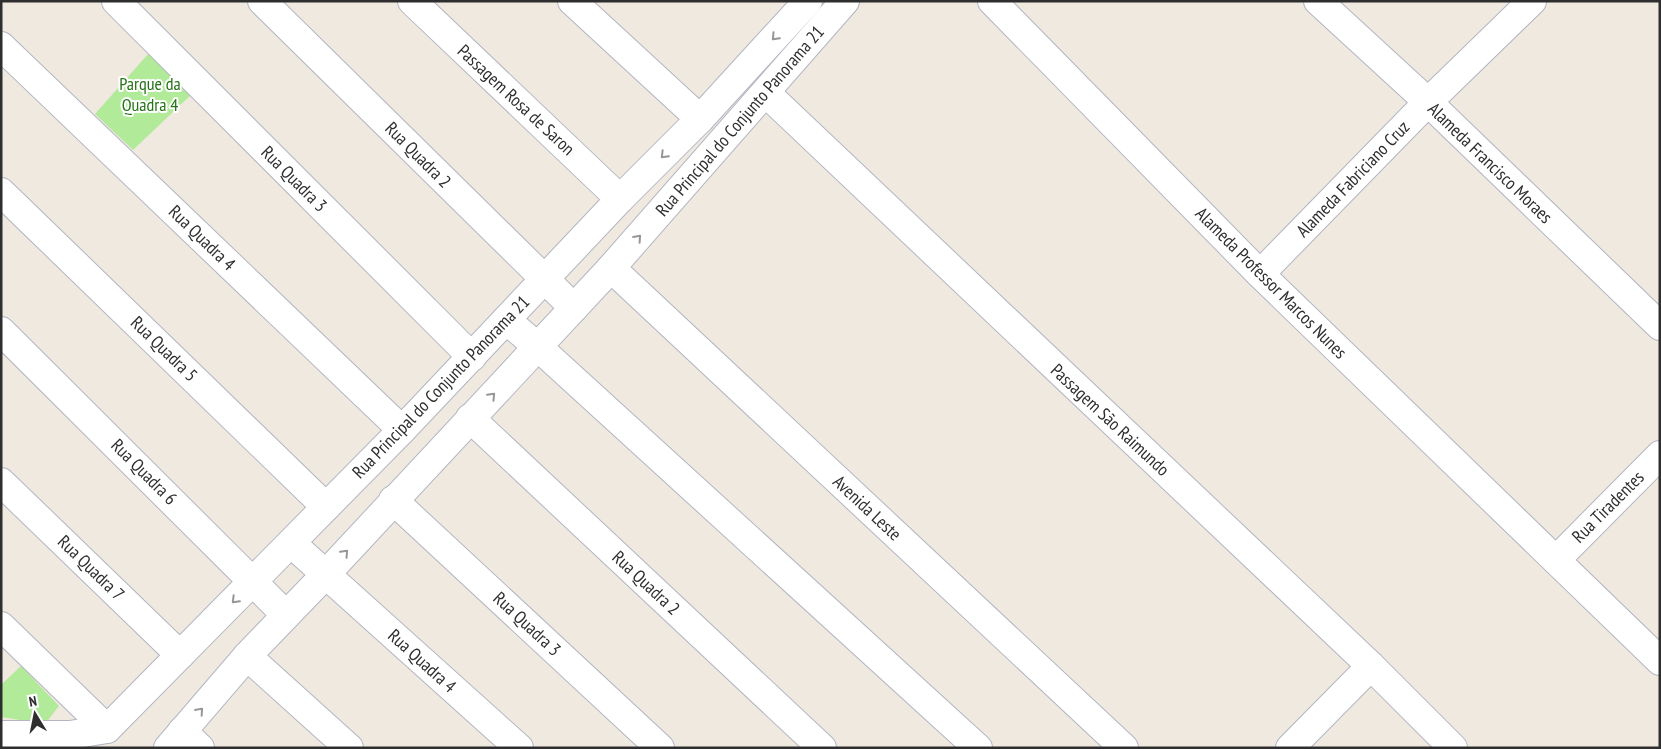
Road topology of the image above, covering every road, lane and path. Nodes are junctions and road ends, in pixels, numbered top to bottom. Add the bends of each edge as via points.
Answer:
1 (116, 1) edge
2 (262, 1) edge
3 (412, 1) edge
4 (572, 1) edge
5 (808, 1) edge
6 (845, 1) edge
7 (992, 1) edge
8 (1318, 1) edge
9 (1532, 1) edge
10 (1, 46) edge
11 (766, 93) junction
12 (1428, 102) junction
13 (700, 119) junction
14 (1, 192) edge
15 (620, 199) junction
16 (611, 268) junction
17 (1260, 274) junction
18 (544, 280) junction
19 (574, 308) junction
20 (506, 320) junction
21 (1660, 326) edge
22 (1, 330) edge
23 (538, 347) junction
24 (472, 357) junction
25 (470, 418) junction
26 (402, 430) junction
27 (1660, 455) edge
28 (1, 482) edge
29 (393, 500) junction
30 (326, 507) junction
31 (291, 543) junction
32 (1556, 560) junction
33 (326, 574) junction
34 (254, 581) junction
35 (286, 615) junction
36 (1, 626) edge
37 (180, 655) junction
38 (247, 656) junction
39 (1660, 661) edge
40 (1371, 666) junction
41 (107, 729) junction
42 (1, 735) edge
43 (64, 741) edge
44 (183, 742) edge
45 (349, 748) edge
46 (519, 748) edge
47 (660, 748) edge
48 (822, 748) edge
49 (978, 748) edge
50 (1124, 748) edge
51 (1290, 748) edge
52 (1453, 748) edge

1 - 24 street, Rua Quadra 3
2 - 18 street, Rua Quadra 2
3 - 15 street, Passagem Rosa de Saron
4 - 13 street
5 -> 13 street, Rua Principal do Conjunto Panorama 21
6 - 11 street, Rua Principal do Conjunto Panorama 21
7 - 17 street, Alameda Professor Marcos Nunes
8 - 12 street, Alameda Francisco Moraes
9 - 12 street, Alameda Fabriciano Cruz
10 - 26 street, Rua Quadra 4
16 -> 11 street, Rua Principal do Conjunto Panorama 21
11 - 40 street, Passagem São Raimundo
12 - 17 street, Alameda Fabriciano Cruz
12 - 21 street, Alameda Francisco Moraes
13 -> 15 street, Rua Principal do Conjunto Panorama 21
14 - 30 street, Rua Quadra 5
15 - 18 street, Rua Principal do Conjunto Panorama 21
16 - 19 street, Rua Principal do Conjunto Panorama 21
16 - 50 street, Avenida Leste
17 - 32 street, Alameda Professor Marcos Nunes
18 - 19 street, Rua Quadra 2
18 - 20 street, Rua Principal do Conjunto Panorama 21
19 - 23 street, Rua Principal do Conjunto Panorama 21
20 - 23 street
20 - 24 street, Rua Principal do Conjunto Panorama 21
22 - 34 street, Rua Quadra 6
25 -> 23 street, Rua Principal do Conjunto Panorama 21
23 - 49 street
24 - 26 street, Rua Principal do Conjunto Panorama 21
25 - 29 street, Rua Principal do Conjunto Panorama 21
25 - 48 street, Rua Quadra 2
26 - 30 street, Rua Principal do Conjunto Panorama 21
27 - 32 street, Rua Tiradentes
28 - 37 street, Rua Quadra 7
33 -> 29 street, Rua Principal do Conjunto Panorama 21
29 - 47 street, Rua Quadra 3
30 - 31 street, Rua Principal do Conjunto Panorama 21
31 - 33 street
31 - 34 street, Rua Principal do Conjunto Panorama 21
32 - 39 street, Alameda Professor Marcos Nunes
33 - 35 street, Rua Principal do Conjunto Panorama 21
33 - 46 street, Rua Quadra 4
34 - 35 street, Rua Quadra 6
34 -> 37 street, Rua Principal do Conjunto Panorama 21
35 - 38 street, Rua Principal do Conjunto Panorama 21
36 - 41 street
37 - 41 street, Rua Principal do Conjunto Panorama 21
44 -> 38 street, Rua Principal do Conjunto Panorama 21
38 - 45 street
40 - 51 street
40 - 52 street, Passagem São Raimundo
41 - 43 street
42 - 43 street

